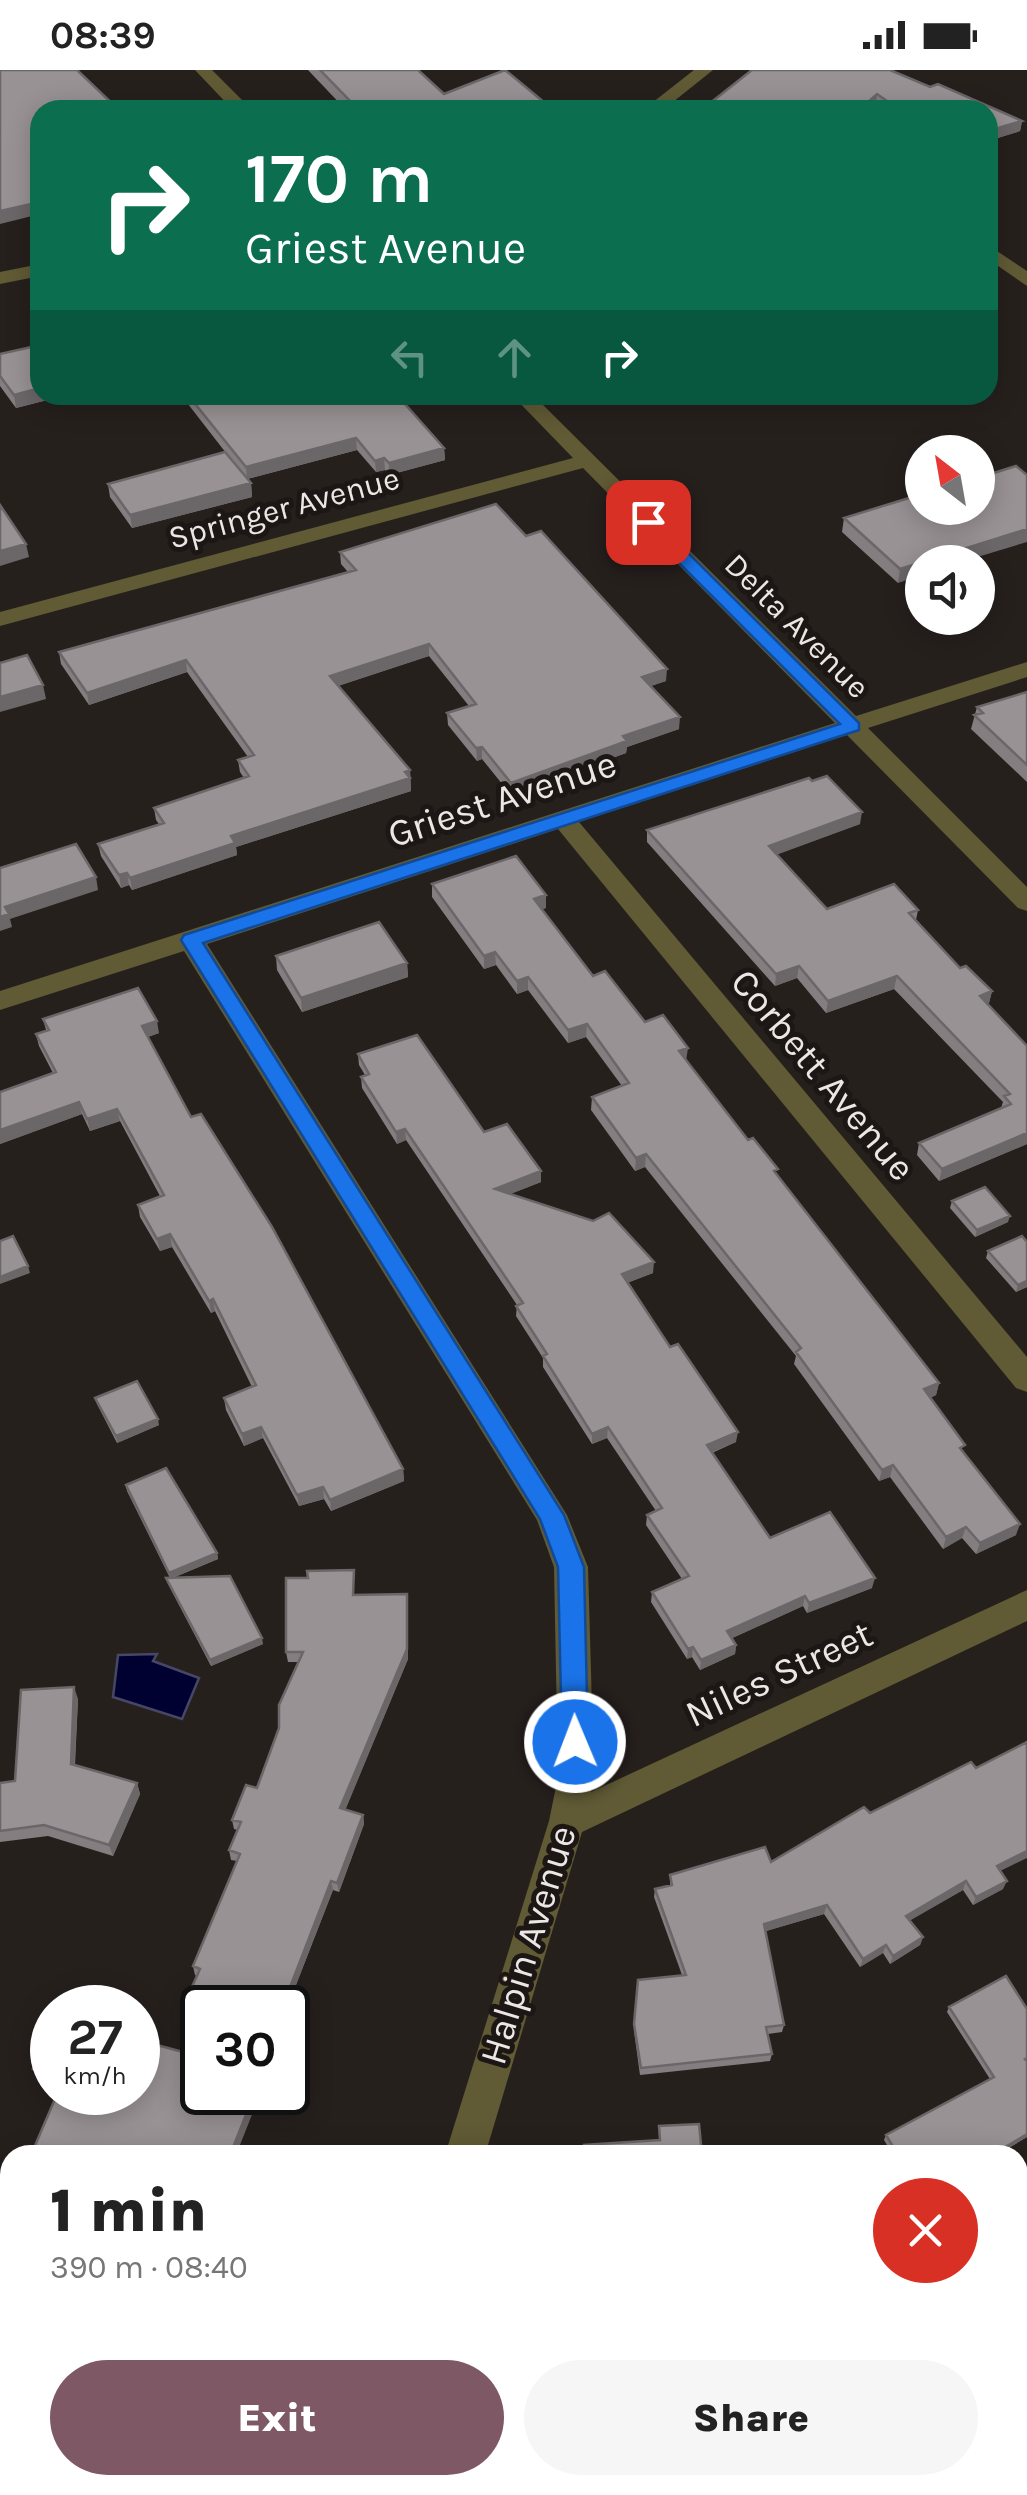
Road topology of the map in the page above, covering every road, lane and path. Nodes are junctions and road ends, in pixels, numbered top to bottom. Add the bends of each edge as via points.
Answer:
1 (203, 70) edge
2 (705, 70) edge
3 (233, 100) edge
4 (665, 100) edge
5 (998, 258) edge
6 (30, 272) edge
7 (0, 278) edge
8 (1027, 280) edge
9 (532, 405) edge
10 (586, 461) junction
11 (0, 619) edge
12 (1027, 668) edge
13 (852, 726) junction
14 (563, 819) junction
15 (1027, 902) edge
16 (191, 940) junction
17 (0, 1001) edge
18 (1027, 1379) edge
19 (1027, 1605) edge
20 (567, 1822) junction
21 (468, 2145) edge

1 - 3 street
2 - 4 street
5 - 8 street
6 - 7 street
9 - 10 street, Delta Avenue
10 - 11 street, Springer Avenue
10 - 13 street, Delta Avenue
12 - 13 street, Griest Avenue
13 - 14 street, Griest Avenue
13 - 15 street, Delta Avenue
14 - 16 street, Griest Avenue
14 - 18 street, Corbett Avenue
16 - 17 street, Griest Avenue
16 - 20 street, Halpin Avenue via 551,1515 571,1567 576,1777
19 - 20 street, Niles Street
20 - 21 street, Halpin Avenue

